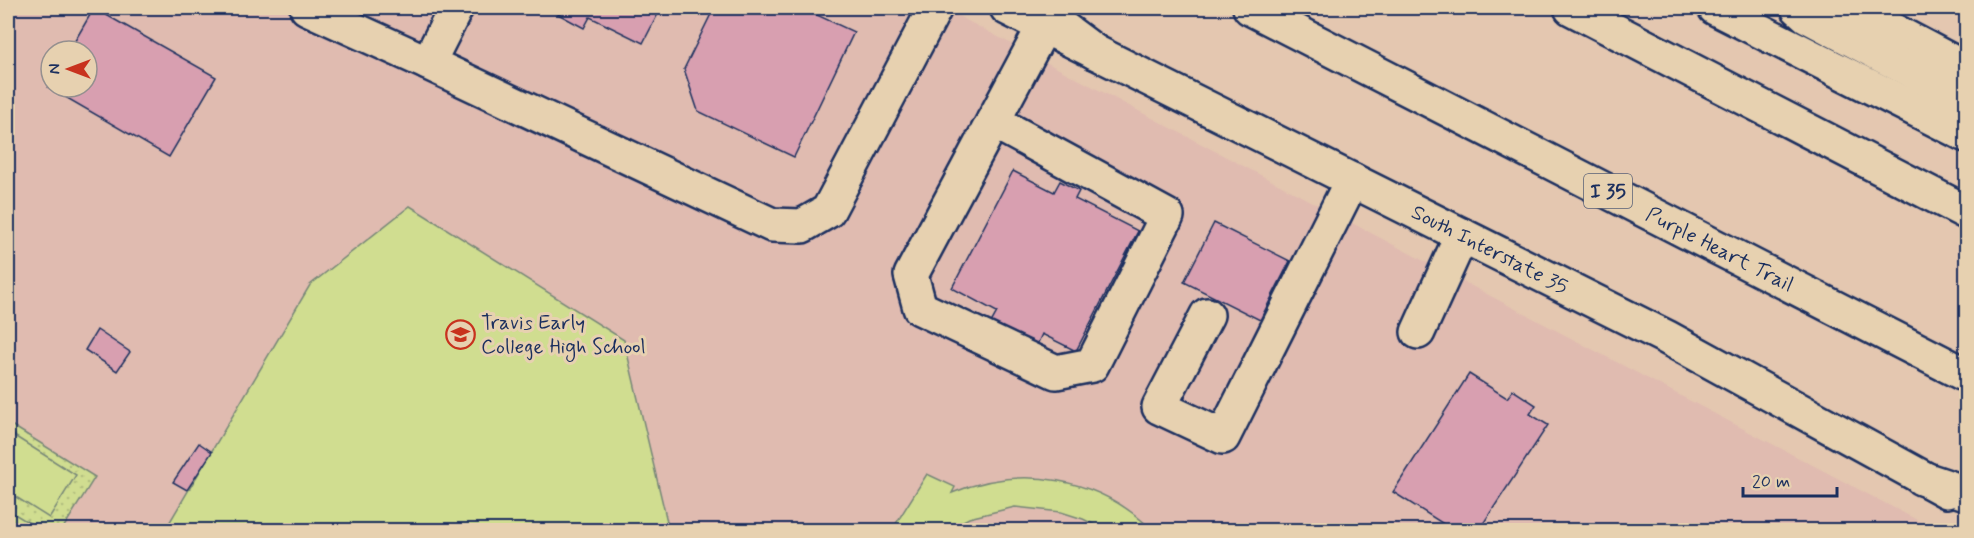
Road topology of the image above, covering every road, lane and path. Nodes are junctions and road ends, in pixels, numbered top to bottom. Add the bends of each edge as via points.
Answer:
1 (307, 8) edge
2 (456, 8) edge
3 (935, 8) edge
4 (1007, 8) edge
5 (1250, 8) edge
6 (1571, 8) edge
7 (1714, 8) edge
8 (1798, 8) edge
9 (1842, 8) edge
10 (1888, 16) edge
11 (1040, 17) edge
12 (428, 63) junction
13 (1966, 69) edge
14 (1966, 99) edge
15 (993, 121) junction
16 (1966, 135) edge
17 (1352, 180) junction
18 (1966, 212) edge
19 (1462, 235) junction
20 (1207, 315) dead end
21 (1418, 332) dead end
22 (1966, 375) edge
23 (1921, 478) junction
24 (1966, 494) edge
25 (1966, 502) edge

1 - 12 main road
2 - 12 main road
3 - 12 main road via 828,211 802,226 772,225
4 - 11 main road
5 - 22 main road, Purple Heart Trail / I 35
6 - 18 main road
7 - 16 main road
8 - 14 main road
9 - 10 main road
10 - 13 main road
11 - 15 main road
11 - 17 main road, South Interstate 35 via 1095,52
15 - 15 main road via 910,275 921,308 1056,372 1092,365 1167,216
17 - 19 main road, South Interstate 35
17 - 20 main road via 1223,437 1159,407
19 - 21 main road
19 - 23 main road, South Interstate 35 via 1666,337
23 - 24 main road
23 - 25 main road, South Interstate 35

